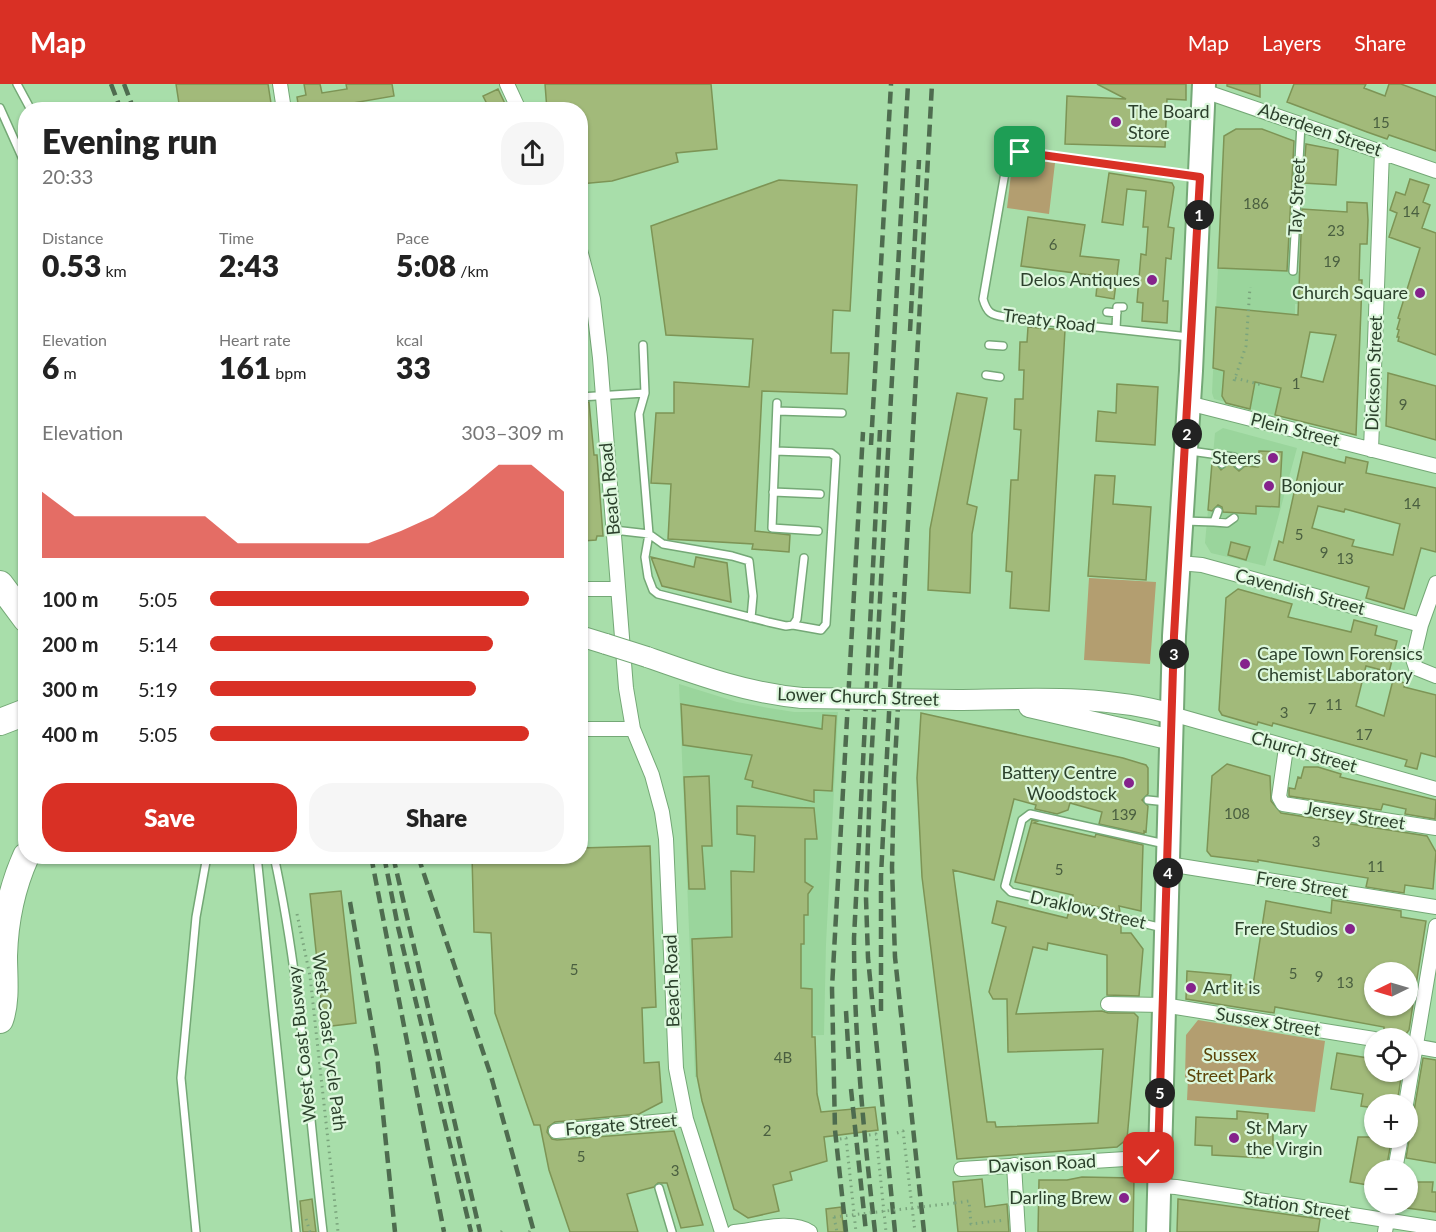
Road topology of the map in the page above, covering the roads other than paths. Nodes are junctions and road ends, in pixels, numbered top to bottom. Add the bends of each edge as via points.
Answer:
1 (17, 84) edge
2 (280, 84) edge
3 (507, 84) edge
4 (1204, 87) edge
5 (27, 102) edge
6 (283, 102) edge
7 (515, 102) edge
8 (0, 108) edge
9 (1301, 123) junction
10 (18, 148) edge
11 (1382, 151) junction
12 (1436, 171) edge
13 (1200, 177) junction
14 (1293, 271) dead end
15 (588, 280) edge
16 (1123, 307) dead end
17 (1107, 312) dead end
18 (1117, 313) junction
19 (1116, 329) junction
20 (1192, 337) junction
21 (643, 345) dead end
22 (989, 345) dead end
23 (1003, 346) dead end
24 (986, 375) dead end
25 (1000, 377) dead end
26 (645, 393) junction
27 (603, 396) junction
28 (588, 397) edge
29 (777, 403) dead end
30 (1188, 403) junction
31 (777, 411) junction
32 (842, 413) dead end
33 (1371, 450) junction
34 (775, 451) junction
35 (1186, 451) junction
36 (1219, 455) junction
37 (1222, 464) dead end
38 (1239, 465) dead end
39 (1436, 466) edge
40 (773, 492) junction
41 (820, 494) dead end
42 (1218, 511) dead end
43 (1234, 518) dead end
44 (1182, 521) junction
45 (1214, 522) junction
46 (614, 530) junction
47 (818, 531) dead end
48 (649, 534) junction
49 (804, 558) dead end
50 (1179, 563) junction
51 (1436, 583) edge
52 (0, 584) edge
53 (588, 589) edge
54 (618, 589) junction
55 (18, 608) edge
56 (751, 618) junction
57 (793, 625) junction
58 (1421, 625) junction
59 (588, 638) edge
60 (1436, 676) edge
61 (1000, 699) junction
62 (1172, 714) junction
63 (588, 729) edge
64 (633, 729) junction
65 (1172, 740) junction
66 (1286, 747) junction
67 (1436, 789) edge
68 (1436, 828) edge
69 (1168, 854) junction
70 (23, 864) edge
71 (206, 864) edge
72 (258, 864) edge
73 (276, 864) edge
74 (1436, 907) edge
75 (1436, 926) edge
76 (1165, 928) junction
77 (1108, 1004) dead end
78 (1163, 1005) junction
79 (0, 1020) edge
80 (1415, 1028) edge
81 (1364, 1037) edge
82 (1418, 1046) edge
83 (1436, 1050) edge
84 (686, 1119) junction
85 (556, 1131) dead end
86 (1158, 1157) junction
87 (1014, 1165) junction
88 (961, 1169) dead end
89 (1158, 1186) junction
90 (658, 1188) dead end
91 (1015, 1226) edge
92 (1386, 1226) edge
93 (1436, 1228) edge
94 (196, 1232) edge
95 (296, 1232) edge
96 (323, 1232) edge
97 (672, 1232) edge
98 (722, 1232) edge
99 (734, 1232) edge
100 (810, 1232) edge
101 (1158, 1232) edge

1 - 5 lane
2 - 6 street
3 - 7 street
4 - 9 street, Aberdeen Street
4 - 13 main road
8 - 10 lane
9 - 11 street, Aberdeen Street
9 - 14 lane, Tay Street
11 - 12 street, Aberdeen Street
11 - 33 street, Dickson Street
13 - 19 lane, Treaty Road via 1020,152 1007,161 983,299 987,311 1005,317
13 - 20 main road
15 - 27 street, Beach Road
16 - 18 lane via 1117,307
17 - 18 lane
18 - 19 lane
19 - 20 lane, Treaty Road
20 - 30 main road
21 - 26 lane
22 - 23 lane
24 - 25 lane
26 - 27 lane
26 - 48 lane via 639,414
27 - 28 lane
27 - 46 street, Beach Road
29 - 31 lane
30 - 33 street, Plein Street
30 - 35 main road
31 - 32 lane
31 - 34 lane
33 - 39 street, Plein Street
34 - 40 lane
34 - 57 lane via 831,453 836,458 826,624 821,630
35 - 36 lane
35 - 44 main road
36 - 37 lane
36 - 38 lane via 1234,457
40 - 41 lane
40 - 47 lane via 772,528
42 - 45 lane
43 - 45 lane via 1227,523
44 - 45 lane
44 - 50 main road
46 - 48 lane
46 - 54 street, Beach Road
48 - 56 lane via 645,557 652,590
48 - 56 lane via 663,544 748,561 753,596
49 - 57 lane
50 - 58 street, Cavendish Street via 1202,565
50 - 62 main road
51 - 58 street
52 - 55 highway
53 - 54 street
54 - 64 street, Beach Road
56 - 57 lane
58 - 60 street via 1413,664
59 - 61 main road, Lower Church Street, bridge via 737,688 770,695
61 - 62 main road, Lower Church Street via 1107,701
61 - 65 main road, Lower Church Street
62 - 65 main road
62 - 66 street, Church Street
63 - 64 street
64 - 84 street, Beach Road via 652,775 666,839 673,1035
65 - 69 main road via 1159,801
66 - 67 street, Church Street
66 - 68 street, Jersey Street via 1279,797 1283,804
69 - 74 street, Frere Street
69 - 76 main road
69 - 76 lane, Draklow Street via 1026,815 1005,883 1011,892
70 - 79 highway via 8,912
71 - 94 lane via 196,917 182,1066
72 - 95 lane, West Coast Busway
73 - 96 lane, West Coast Busway via 294,965
75 - 80 street
76 - 78 main road
77 - 78 street, Sussex Street
78 - 81 street, Sussex Street
78 - 86 main road
82 - 83 street
84 - 85 street, Forgate Street
84 - 98 street, Beach Road
86 - 87 street, Davison Road
86 - 89 main road
87 - 88 street, Davison Road
87 - 91 street
89 - 92 street, Station Street via 1299,1203
89 - 101 main road
90 - 97 lane
92 - 93 street, Station Street
99 - 100 street via 785,1226 803,1227

